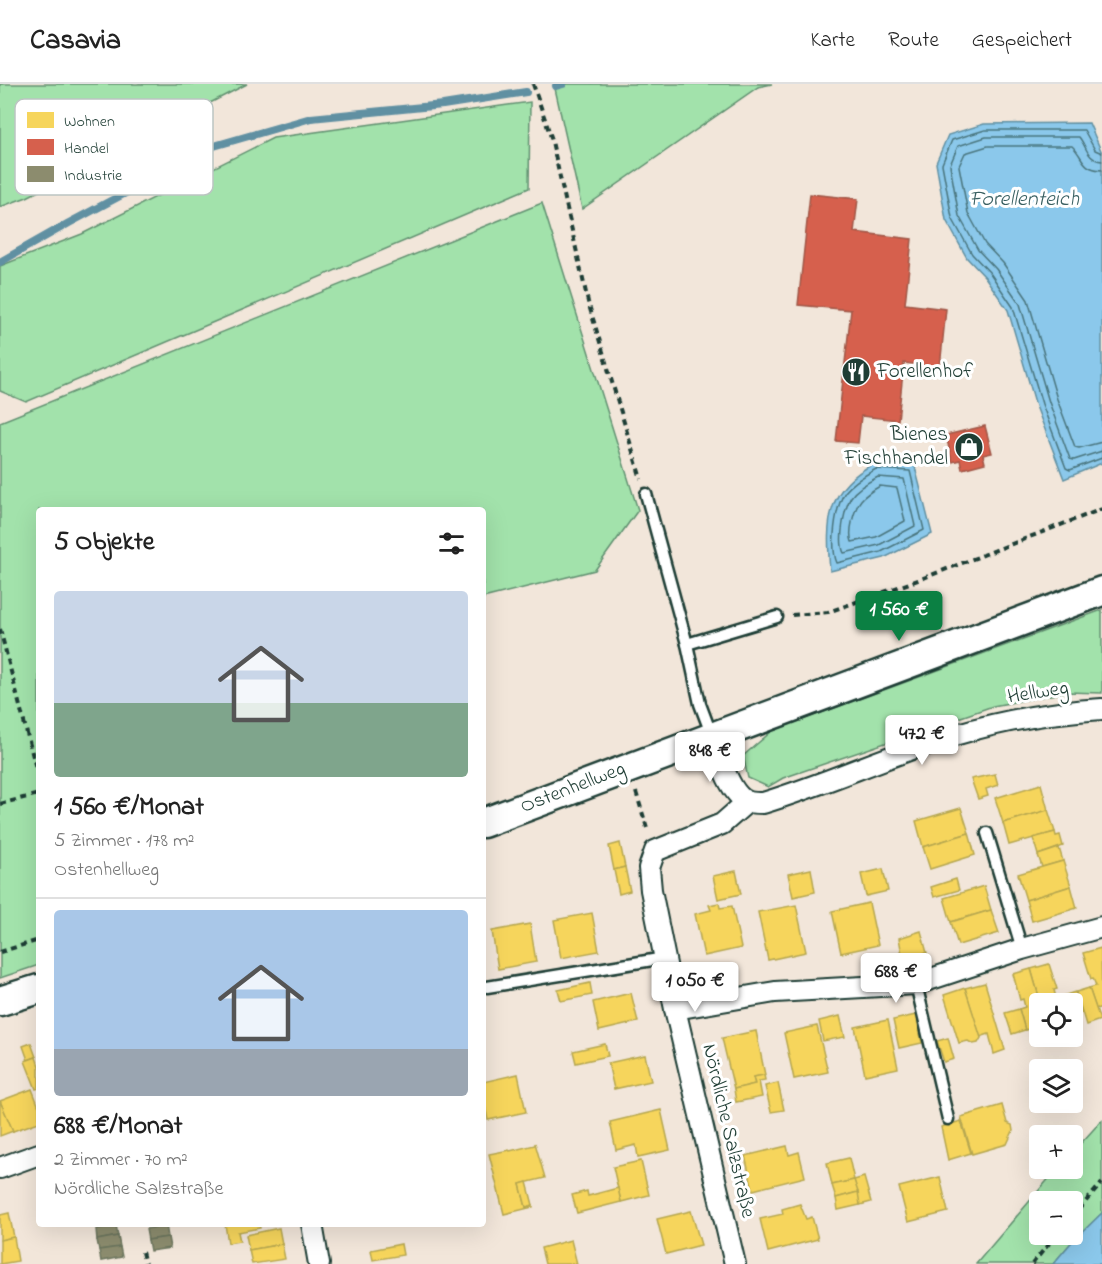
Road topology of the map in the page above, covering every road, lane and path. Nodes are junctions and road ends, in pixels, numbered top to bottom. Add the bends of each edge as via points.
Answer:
1 (533, 84) edge
2 (646, 494) joint
3 (1102, 509) edge
4 (1102, 591) edge
5 (777, 617) joint
6 (0, 629) edge
7 (687, 644) junction
8 (1102, 709) edge
9 (712, 736) junction
10 (36, 768) edge
11 (627, 768) junction
12 (36, 795) edge
13 (747, 802) junction
14 (0, 804) edge
15 (486, 822) edge
16 (987, 833) dead end
17 (655, 851) junction
18 (1102, 927) edge
19 (36, 941) edge
20 (1022, 949) junction
21 (0, 952) edge
22 (665, 958) junction
23 (916, 984) junction
24 (487, 987) dead end
25 (36, 990) edge
26 (0, 1001) edge
27 (675, 1009) junction
28 (948, 1119) dead end
29 (36, 1155) edge
30 (0, 1168) edge
31 (1102, 1183) edge
32 (1083, 1205) edge
33 (313, 1227) edge
34 (1048, 1245) edge
35 (142, 1252) dead end
36 (145, 1264) edge
37 (319, 1264) edge
38 (735, 1264) edge
39 (1032, 1264) edge

1 - 2 path via 551,137 588,302
2 - 7 lane
3 - 5 path via 828,612
4 - 9 main road, Ostenhellweg
5 - 7 lane
6 - 10 path
7 - 9 lane via 700,704
8 - 13 street, Hellweg via 1019,718 967,731 786,796 763,803
9 - 11 main road, Ostenhellweg
9 - 13 street via 735,791
11 - 15 main road, Ostenhellweg
11 - 17 path
12 - 14 path
13 - 17 street via 722,824
16 - 20 lane
17 - 22 street, Nördliche Salzstraße via 649,868 651,890
18 - 20 street
19 - 21 path
20 - 23 street
22 - 24 lane
22 - 27 street, Nördliche Salzstraße
23 - 27 street via 775,992
23 - 28 lane
25 - 26 main road
27 - 38 street, Nördliche Salzstraße
29 - 30 street
31 - 32 path
33 - 37 street
34 - 39 path
35 - 36 path

